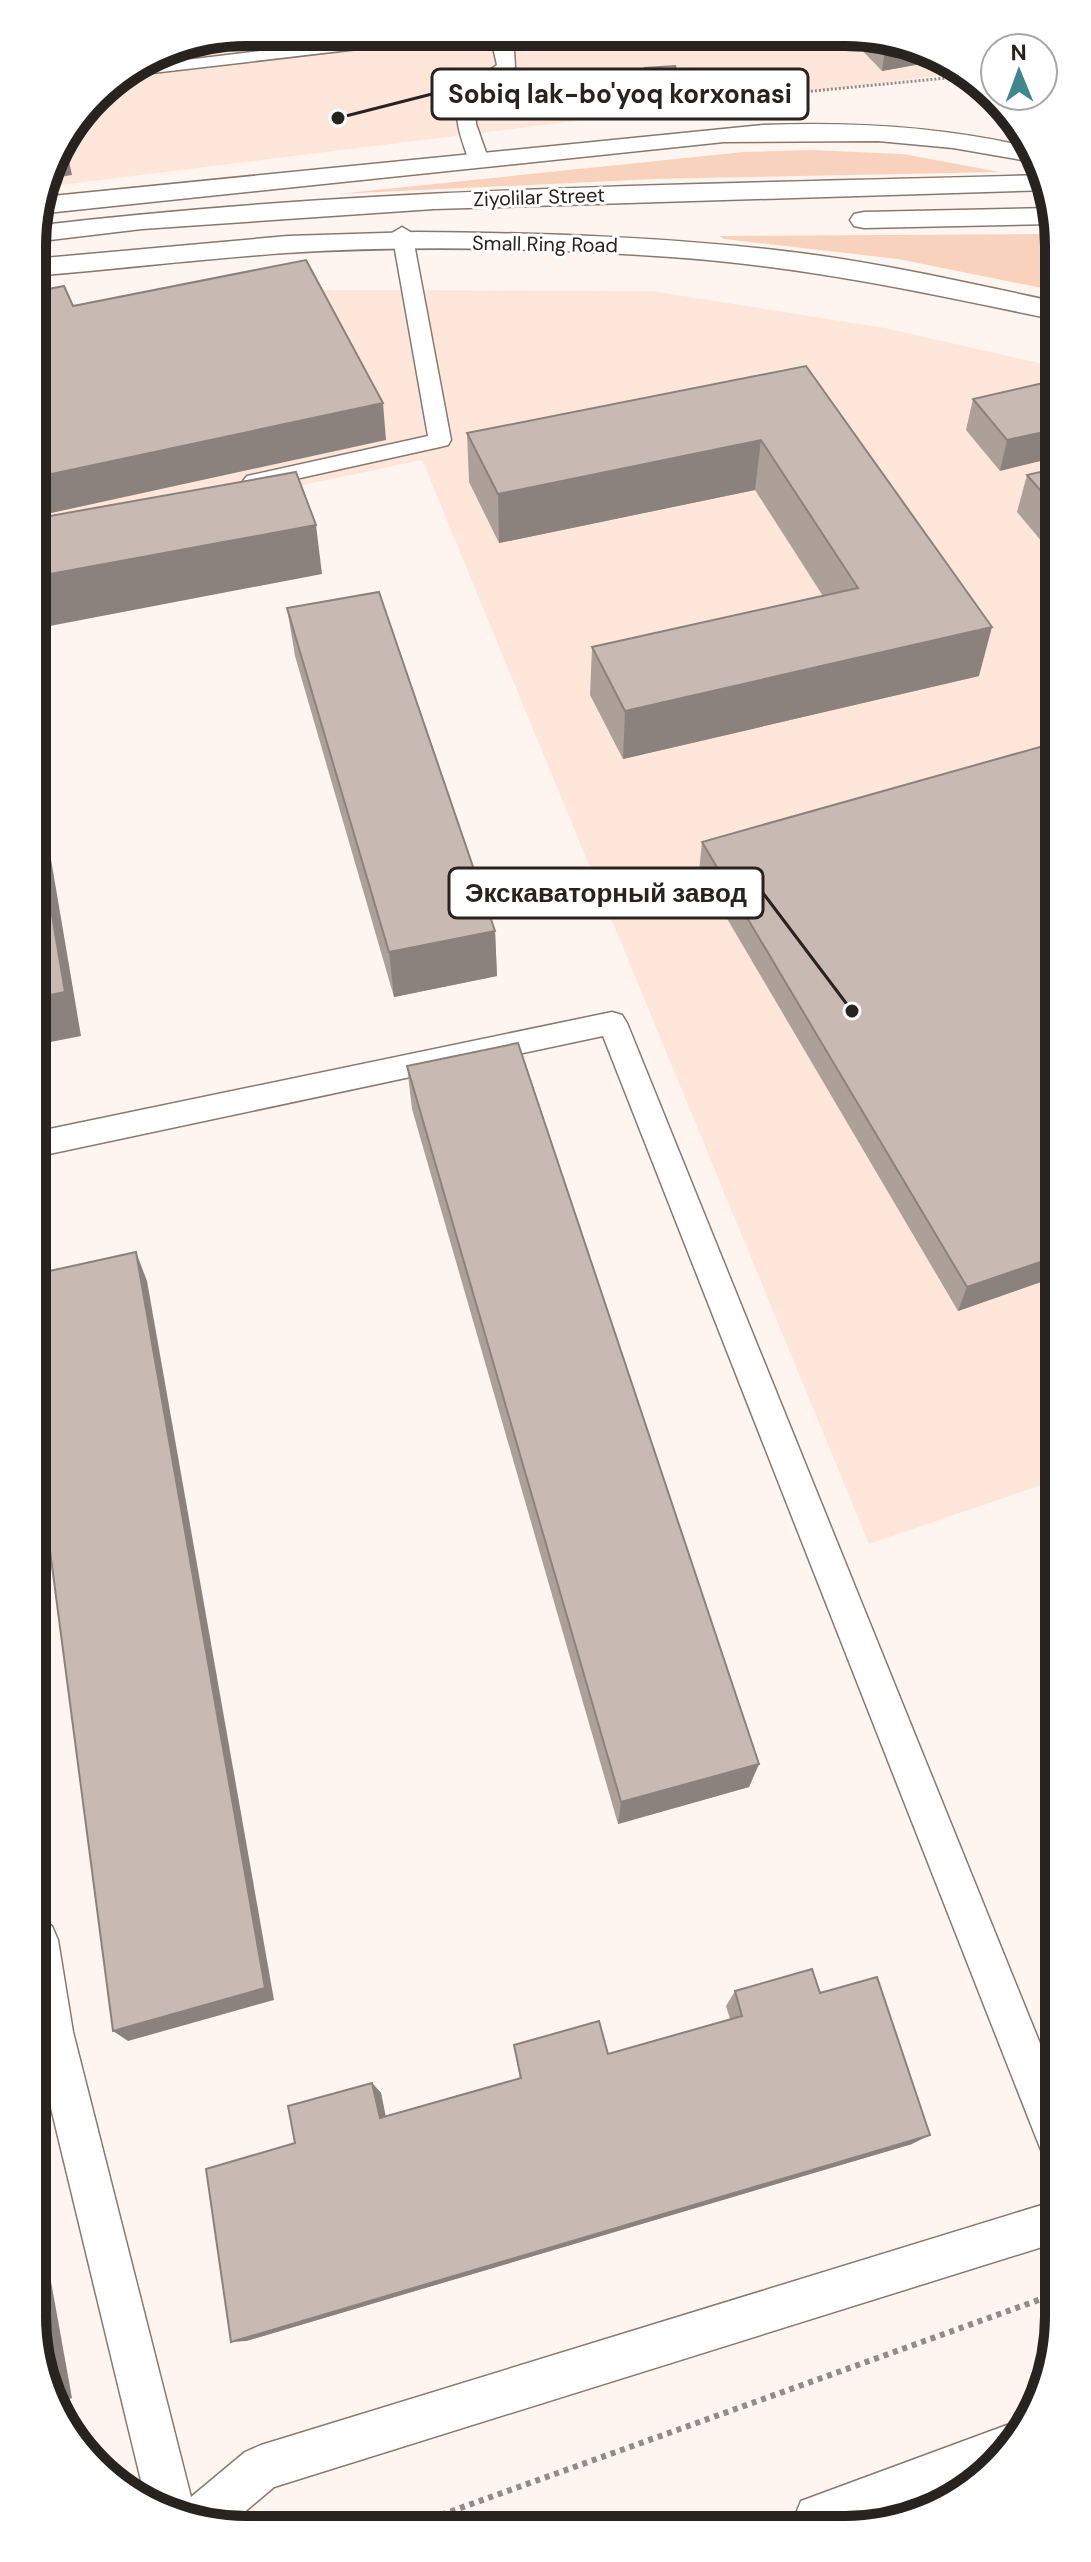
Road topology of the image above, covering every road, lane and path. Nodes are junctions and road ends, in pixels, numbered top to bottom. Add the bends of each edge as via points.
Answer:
1 (345, 46) edge
2 (504, 46) edge
3 (152, 70) edge
4 (1022, 154) edge
5 (478, 158) junction
6 (1035, 183) edge
7 (51, 205) edge
8 (1042, 216) edge
9 (843, 220) dead end
10 (673, 222) dead end
11 (46, 232) edge
12 (402, 237) junction
13 (46, 267) edge
14 (1045, 309) edge
15 (229, 487) edge
16 (46, 1143) edge
17 (46, 1989) edge
18 (1045, 2107) edge
19 (1045, 2225) edge
20 (1045, 2298) edge
21 (975, 2468) edge
22 (168, 2500) edge
23 (209, 2512) edge
24 (438, 2516) edge
25 (842, 2516) edge

1 - 3 lane
2 - 5 lane via 506,67 469,92 463,115
4 - 5 main road via 944,138 852,130 765,132
5 - 7 main road
6 - 11 main road, Ziyolilar Street via 434,201
8 - 9 main road
10 - 12 main road, Ziyolilar Street via 564,224
12 - 13 main road, Small Ring Road via 207,248
12 - 14 main road, Small Ring Road via 739,253 862,270
12 - 15 lane via 440,440
16 - 18 lane via 612,1023
17 - 22 lane
19 - 23 lane via 261,2468
20 - 24 path
21 - 25 main road

